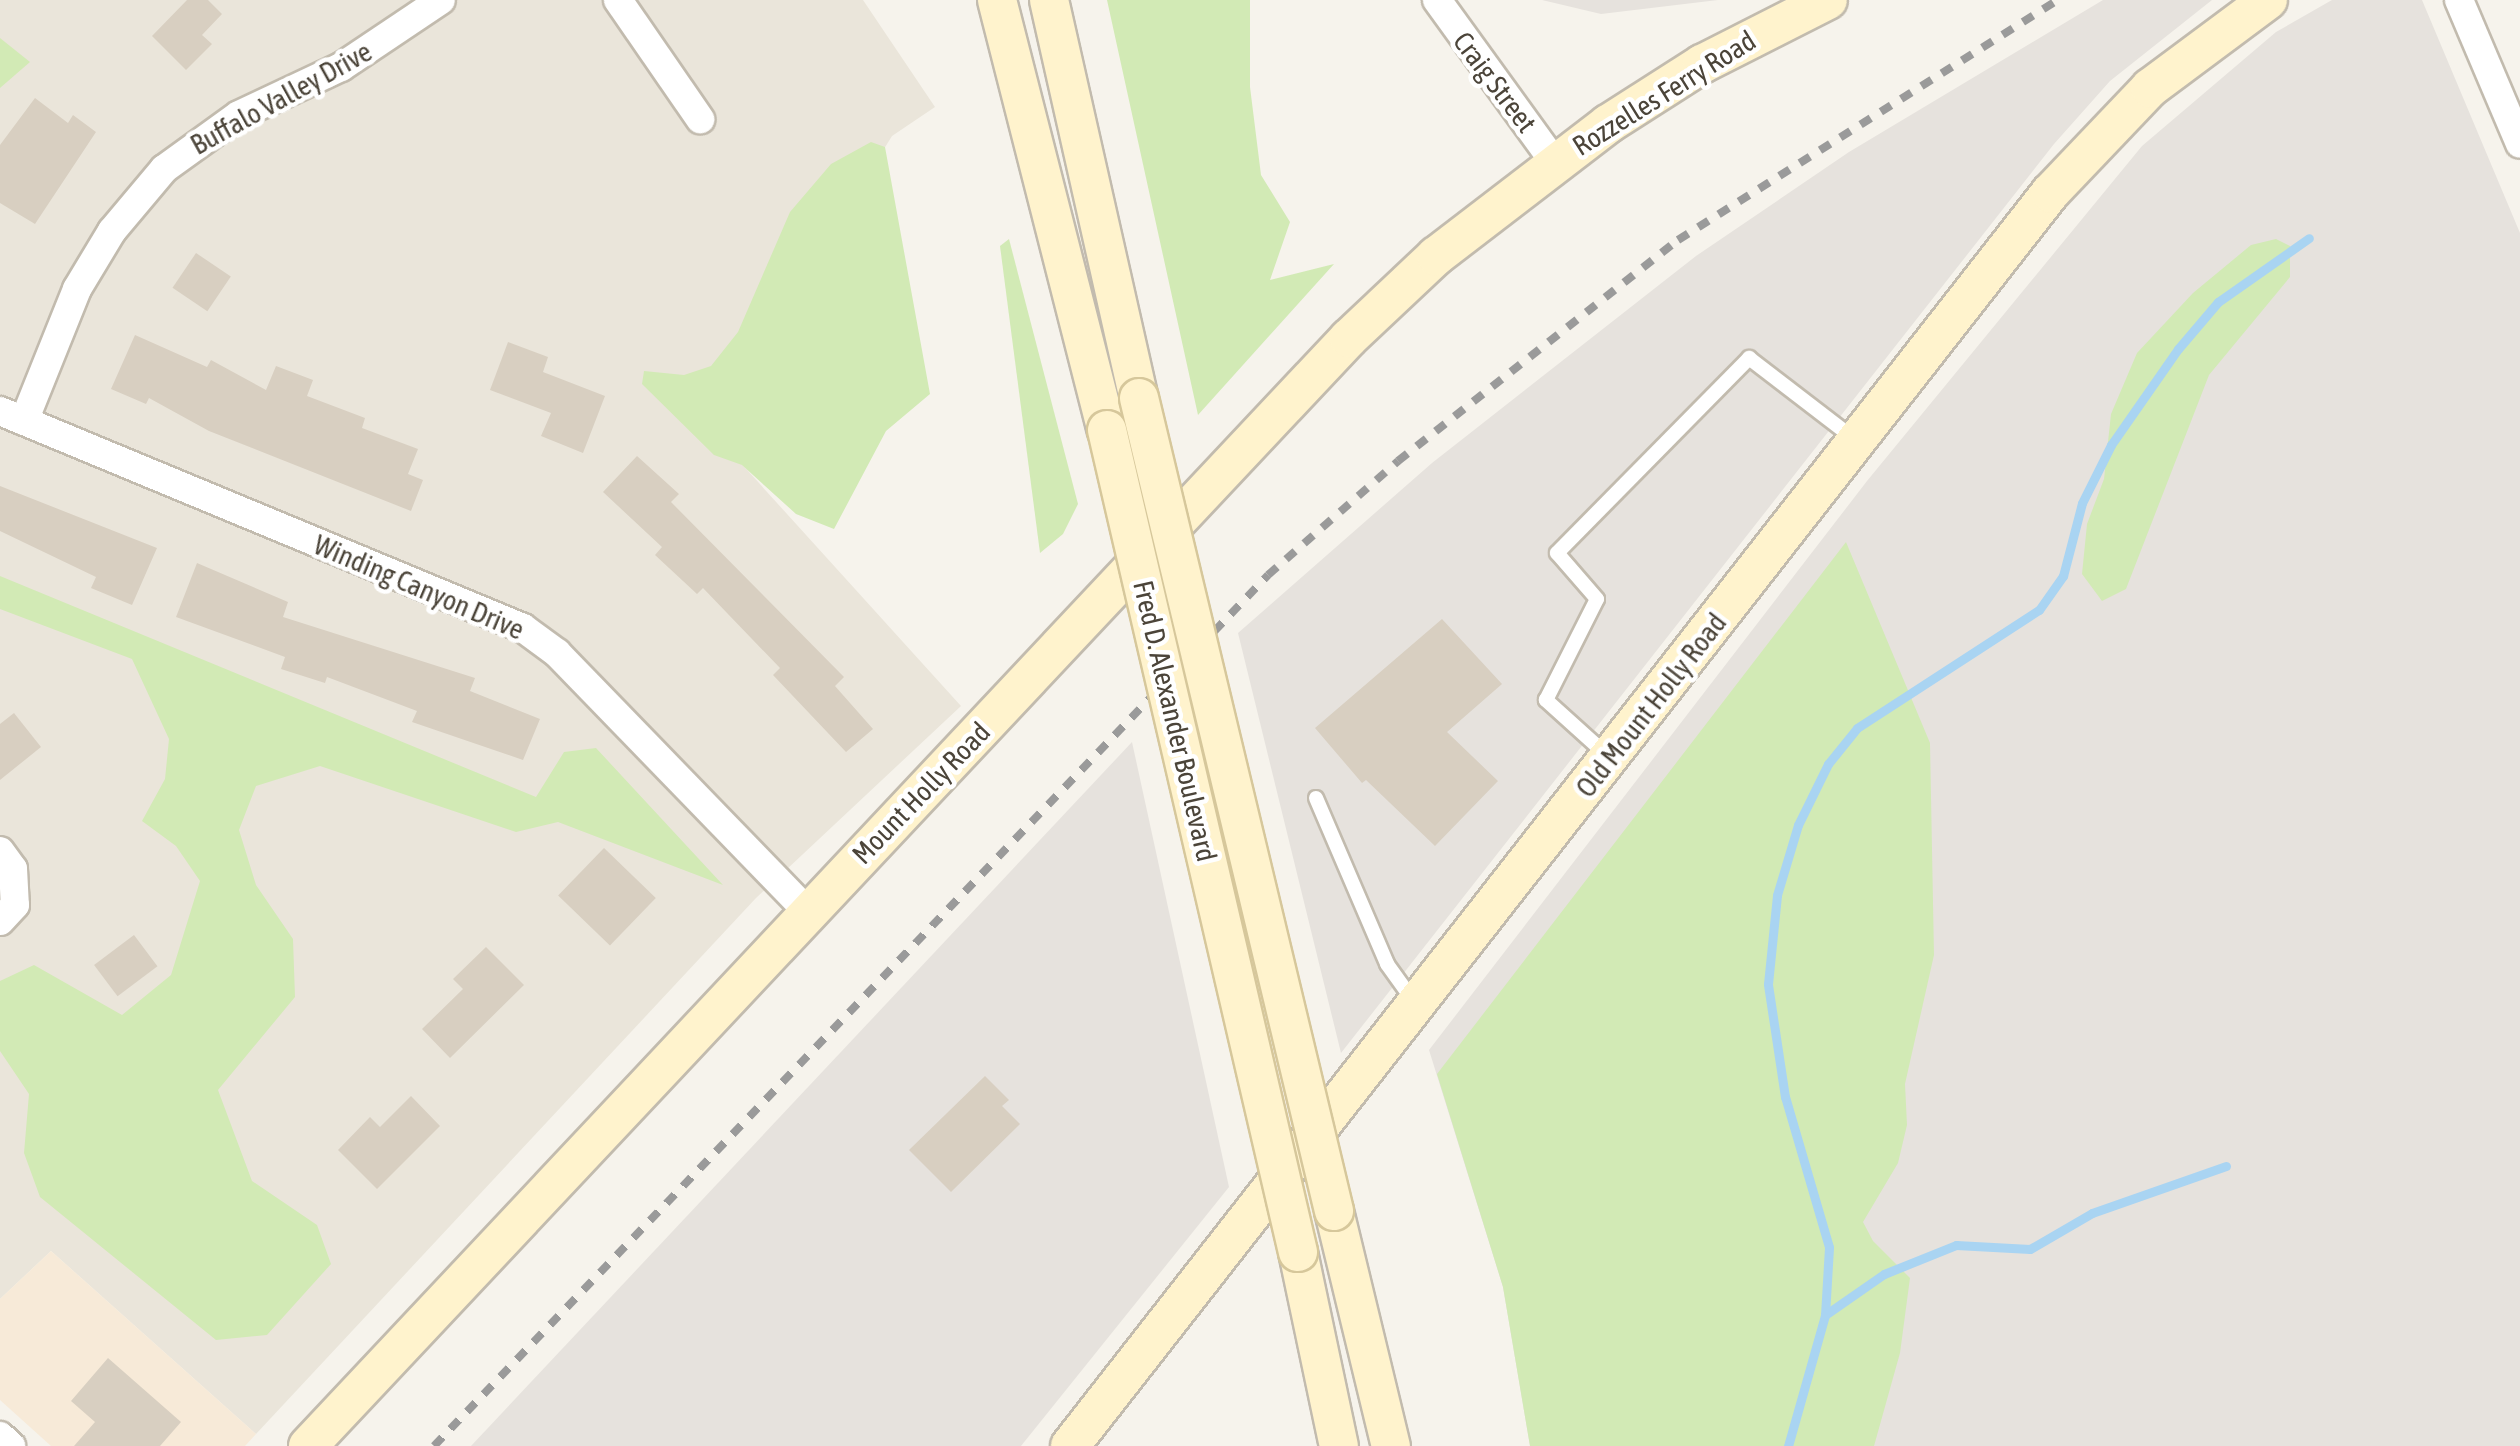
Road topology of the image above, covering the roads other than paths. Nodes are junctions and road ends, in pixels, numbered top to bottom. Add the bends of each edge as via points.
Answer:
1 (441, 0) edge
2 (618, 0) edge
3 (997, 0) edge
4 (1049, 0) edge
5 (1436, 0) edge
6 (1828, 0) edge
7 (2268, 0) edge
8 (2459, 0) edge
9 (700, 119) dead end
10 (2520, 144) edge
11 (1555, 163) junction
12 (12, 416) edge
13 (1856, 440) junction
14 (1611, 758) junction
15 (1316, 798) dead end
16 (0, 852) edge
17 (808, 912) junction
18 (8, 913) edge
19 (1416, 1004) junction
20 (0, 1436) edge
21 (10, 1446) edge
22 (308, 1446) edge
23 (1070, 1446) edge
24 (1339, 1446) edge
25 (1391, 1446) edge

1 - 12 street, Buffalo Valley Drive via 341,67 238,115 164,169 112,231
2 - 9 street
3 - 24 street, Fred D. Alexander Boulevard, bridge via 1107,430
4 - 25 street, Fred D. Alexander Boulevard, bridge
5 - 11 street, Craig Street
6 - 11 street, Rozzelles Ferry Road via 1651,94
7 - 13 street, Old Mount Holly Road via 2150,88 2087,152
8 - 10 street
11 - 17 street, Mount Holly Road via 1436,256 1349,338
12 - 17 street, Winding Canyon Drive via 523,628 557,653
13 - 14 street, Old Mount Holly Road
13 - 14 lane via 1749,358 1557,553 1598,598 1546,700
14 - 19 street, Old Mount Holly Road
15 - 19 lane via 1388,964
16 - 18 street via 13,869
17 - 22 street, Mount Holly Road
19 - 23 street, Old Mount Holly Road
20 - 21 street

